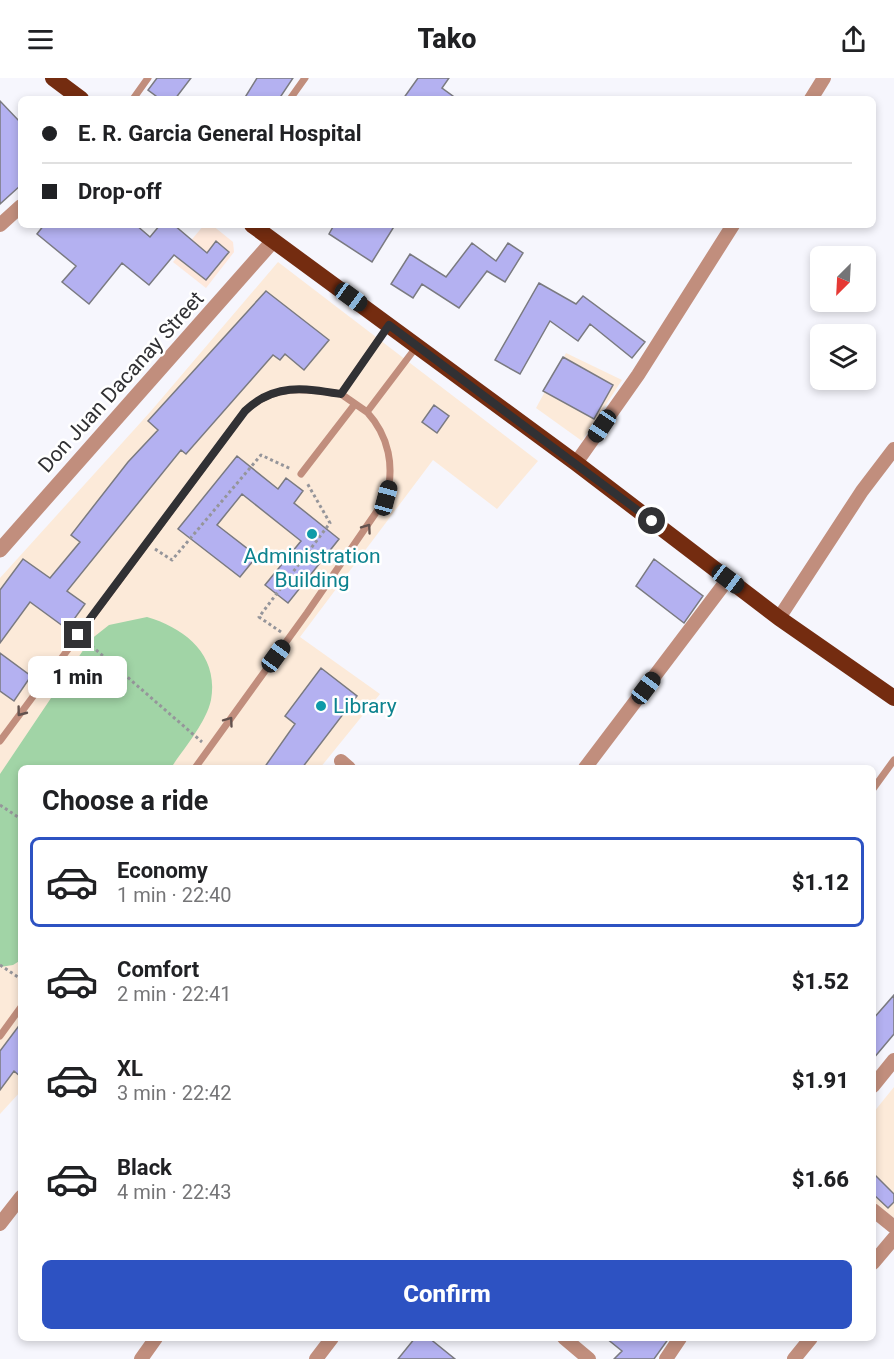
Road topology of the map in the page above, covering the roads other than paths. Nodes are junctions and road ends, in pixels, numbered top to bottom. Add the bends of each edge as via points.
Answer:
1 (53, 78) edge
2 (148, 78) edge
3 (305, 78) edge
4 (824, 78) edge
5 (77, 96) edge
6 (135, 96) edge
7 (292, 96) edge
8 (813, 96) edge
9 (18, 209) edge
10 (0, 225) edge
11 (256, 228) edge
12 (731, 228) edge
13 (273, 241) junction
14 (389, 325) junction
15 (417, 346) junction
16 (341, 394) junction
17 (355, 404) junction
18 (367, 412) junction
19 (894, 449) edge
20 (576, 463) junction
21 (301, 474) road end
22 (0, 550) edge
23 (728, 579) junction
24 (779, 618) junction
25 (894, 698) edge
26 (0, 741) edge
27 (894, 760) edge
28 (197, 765) edge
29 (587, 765) edge
30 (876, 785) edge
31 (18, 1011) edge
32 (0, 1036) edge
33 (894, 1060) edge
34 (876, 1082) edge
35 (18, 1201) edge
36 (876, 1212) edge
37 (0, 1224) edge
38 (894, 1227) edge
39 (894, 1238) edge
40 (876, 1259) edge
41 (154, 1341) edge
42 (330, 1341) edge
43 (568, 1341) edge
44 (678, 1341) edge
45 (809, 1341) edge
46 (141, 1359) edge
47 (316, 1359) edge
48 (589, 1359) edge
49 (666, 1359) edge
50 (794, 1359) edge

1 - 5 highway
2 - 6 lane
3 - 7 lane
4 - 8 street
9 - 10 street
11 - 13 highway
12 - 20 street via 638,375
13 - 14 highway
13 - 22 street, Don Juan Dacanay Street
14 - 15 highway
14 - 16 lane
15 - 18 lane
15 - 20 highway
16 - 17 lane
16 -> 26 lane via 296,388 257,399 224,436
17 - 18 lane
17 - 21 lane
28 -> 18 lane via 386,498 390,483 389,452
19 - 24 street
20 - 23 highway
23 - 24 highway
23 - 29 street
24 - 25 highway
27 - 30 lane
31 - 32 lane
33 - 34 street
35 - 37 street
36 - 38 street
39 - 40 street
41 - 46 street
42 - 47 street
43 - 48 street
44 - 49 street
45 - 50 street

